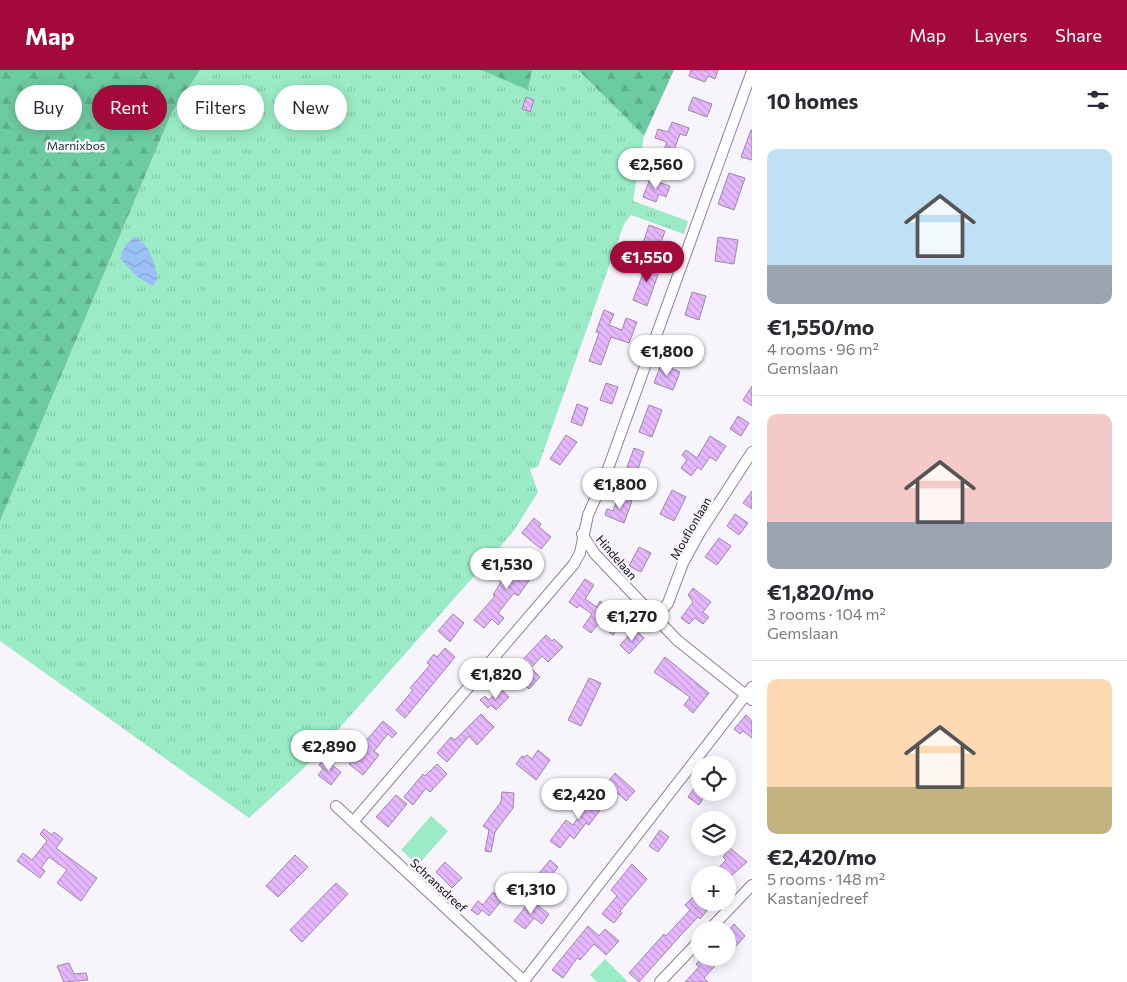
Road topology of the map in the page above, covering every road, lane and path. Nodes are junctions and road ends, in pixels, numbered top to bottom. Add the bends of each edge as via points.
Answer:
1 (752, 71) edge
2 (752, 452) edge
3 (582, 534) junction
4 (656, 618) junction
5 (750, 694) edge
6 (336, 806) dead end
7 (353, 822) junction
8 (752, 885) edge
9 (718, 921) edge
10 (691, 949) edge
11 (524, 982) edge
12 (660, 982) edge

1 - 3 street
2 - 4 street, Mouflonlaan via 700,532 683,563 668,603
3 - 4 street, Hindelaan via 595,554
3 - 7 street via 580,553 574,564
4 - 5 street, Hindelaan via 677,640
5 - 11 street
6 - 7 street, Schransdreef
7 - 11 street, Schransdreef
8 - 9 street
10 - 12 street

